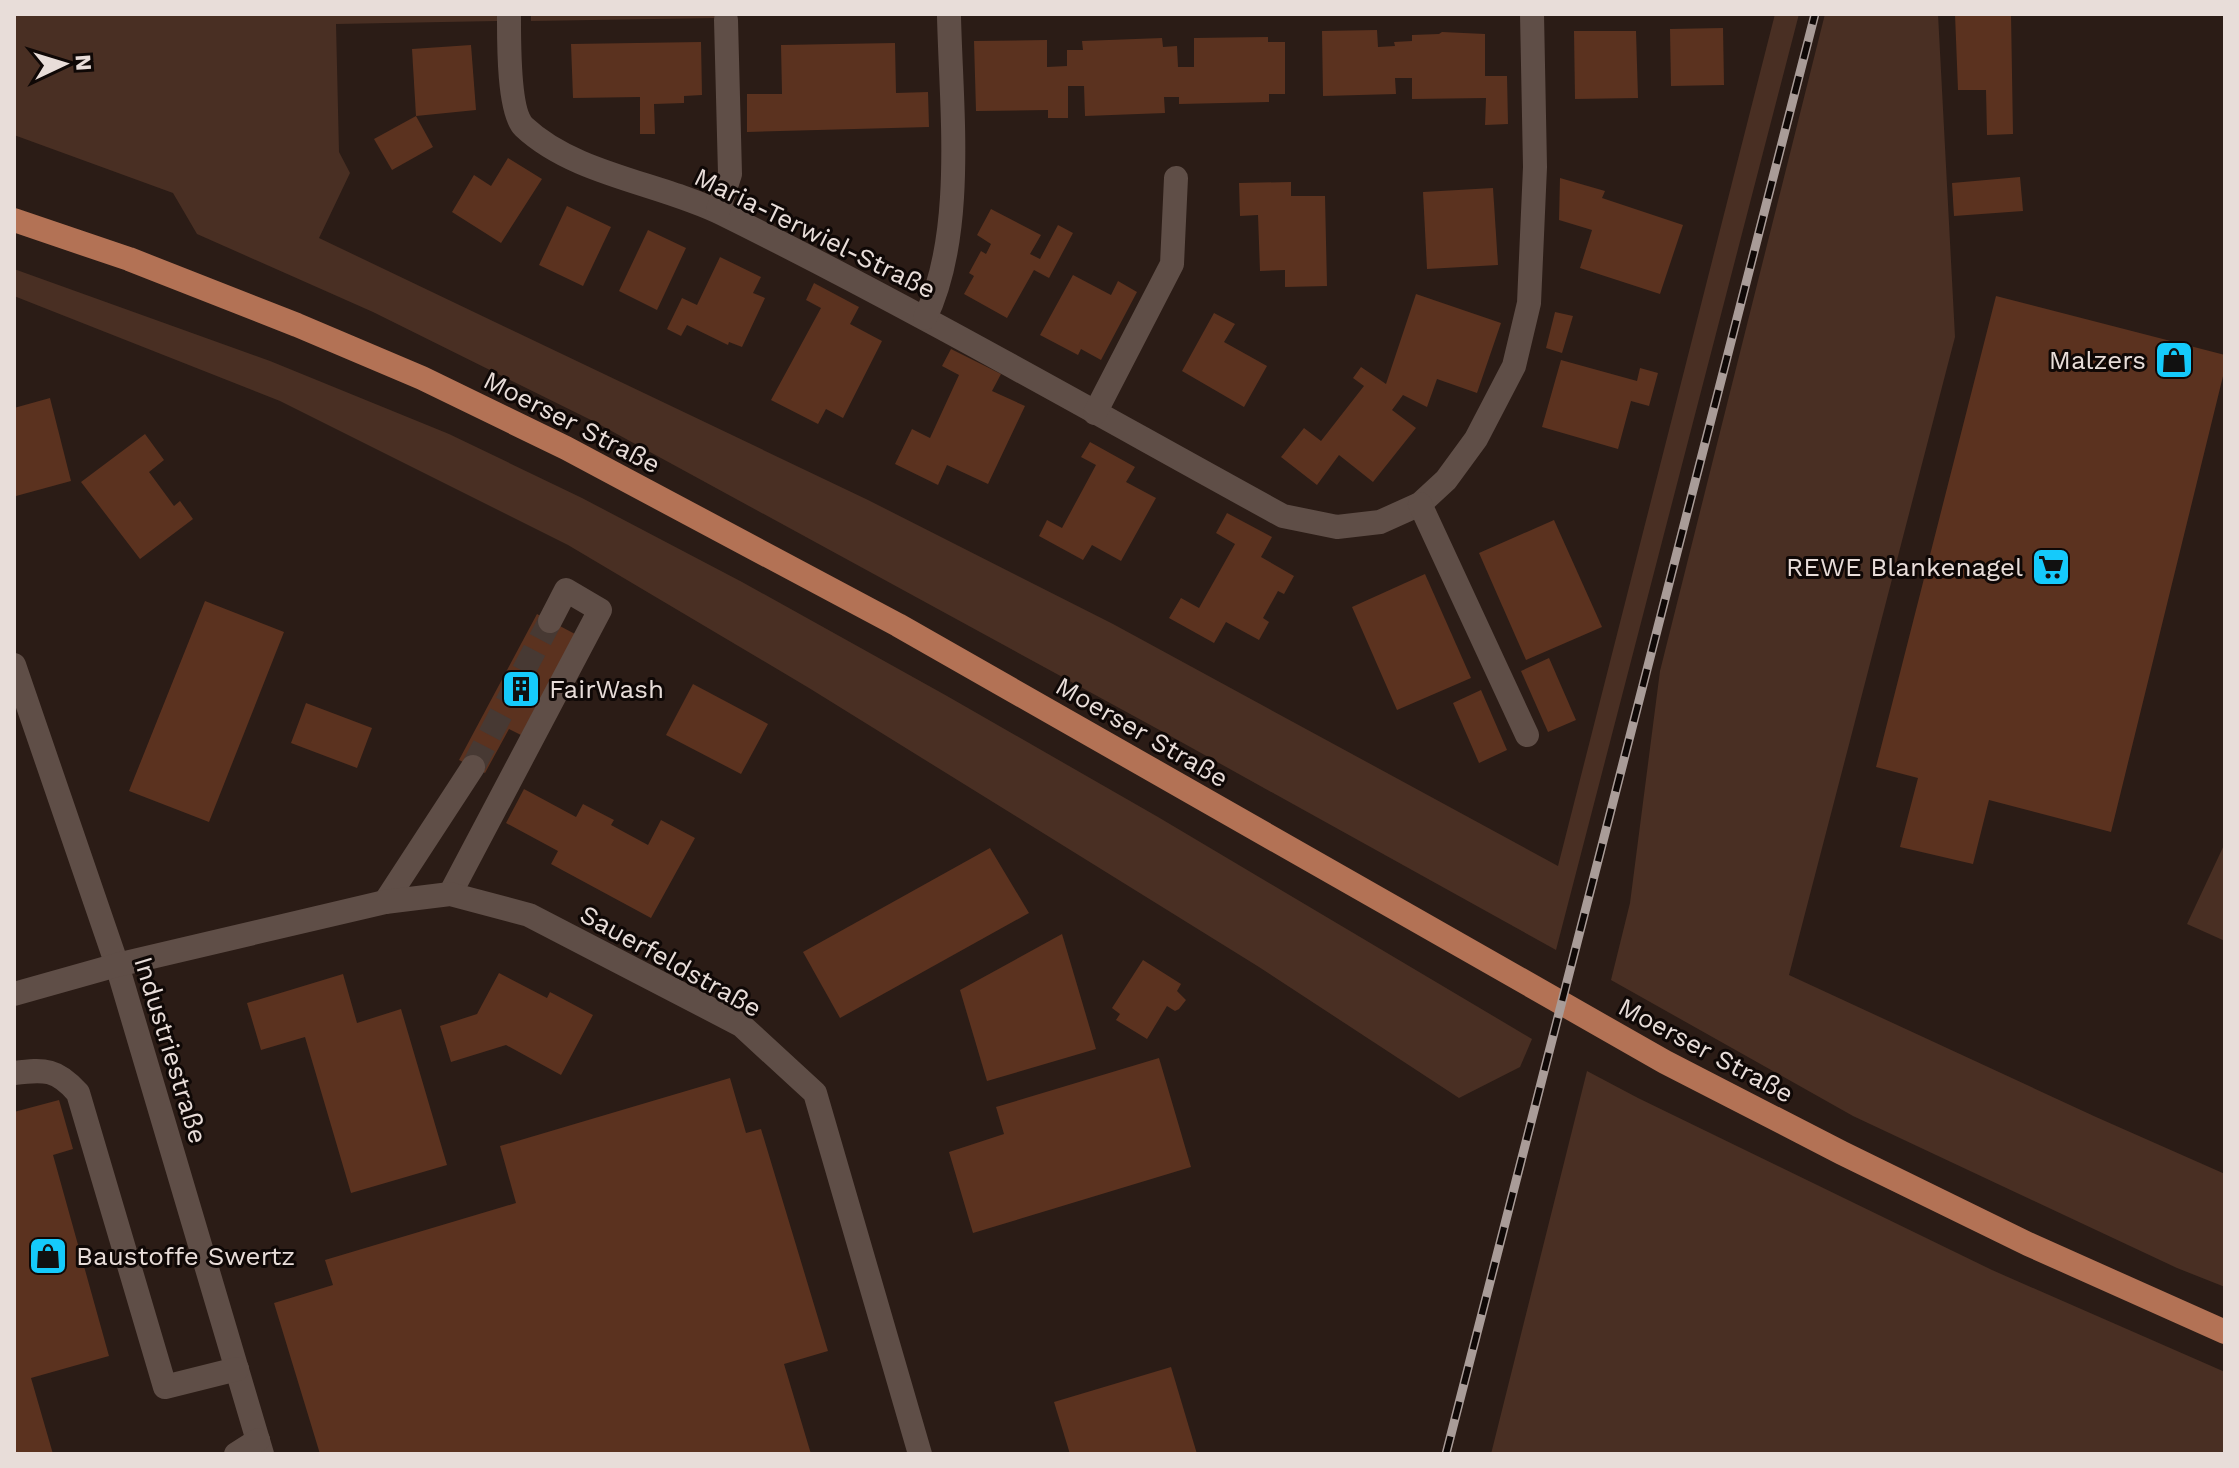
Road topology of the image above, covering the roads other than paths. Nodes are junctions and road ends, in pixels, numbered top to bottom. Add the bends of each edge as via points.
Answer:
1 (509, 14) edge
2 (1532, 14) edge
3 (949, 16) dead end
4 (726, 20) dead end
5 (1176, 178) dead end
6 (718, 211) junction
7 (14, 220) edge
8 (925, 318) junction
9 (1095, 413) junction
10 (1420, 504) junction
11 (550, 621) tunnel mouth
12 (14, 665) edge
13 (1527, 735) dead end
14 (473, 767) tunnel mouth
15 (450, 894) junction
16 (385, 902) junction
17 (117, 965) junction
18 (14, 994) edge
19 (14, 1073) edge
20 (2225, 1332) edge
21 (237, 1369) junction
22 (260, 1447) edge
23 (236, 1454) edge
24 (920, 1454) edge

1 - 6 street, Maria-Terwiel-Straße via 510,67 521,125 563,155
2 - 10 street, Maria-Terwiel-Straße via 1535,167 1529,303 1514,366 1476,439 1446,480
3 - 8 street via 953,179 943,261
4 - 6 street via 730,174
5 - 9 street via 1172,264
6 - 8 street, Maria-Terwiel-Straße
7 - 20 main road, Moerser Straße via 297,325 566,448 898,625 1665,1062 2028,1244
8 - 9 street, Maria-Terwiel-Straße
9 - 10 street, Maria-Terwiel-Straße via 1283,516 1337,527 1380,522
10 - 13 street
11 - 15 street via 566,590 600,610
12 - 17 street, Industriestraße
14 - 16 street
15 - 16 street, Sauerfeldstraße
15 - 24 street, Sauerfeldstraße via 529,915 741,1025 815,1093
16 - 17 street, Sauerfeldstraße
17 - 18 street, Sauerfeldstraße
17 - 21 street, Industriestraße
19 - 21 street via 62,1075 78,1093 165,1387
21 - 22 street, Industriestraße
22 - 23 street

